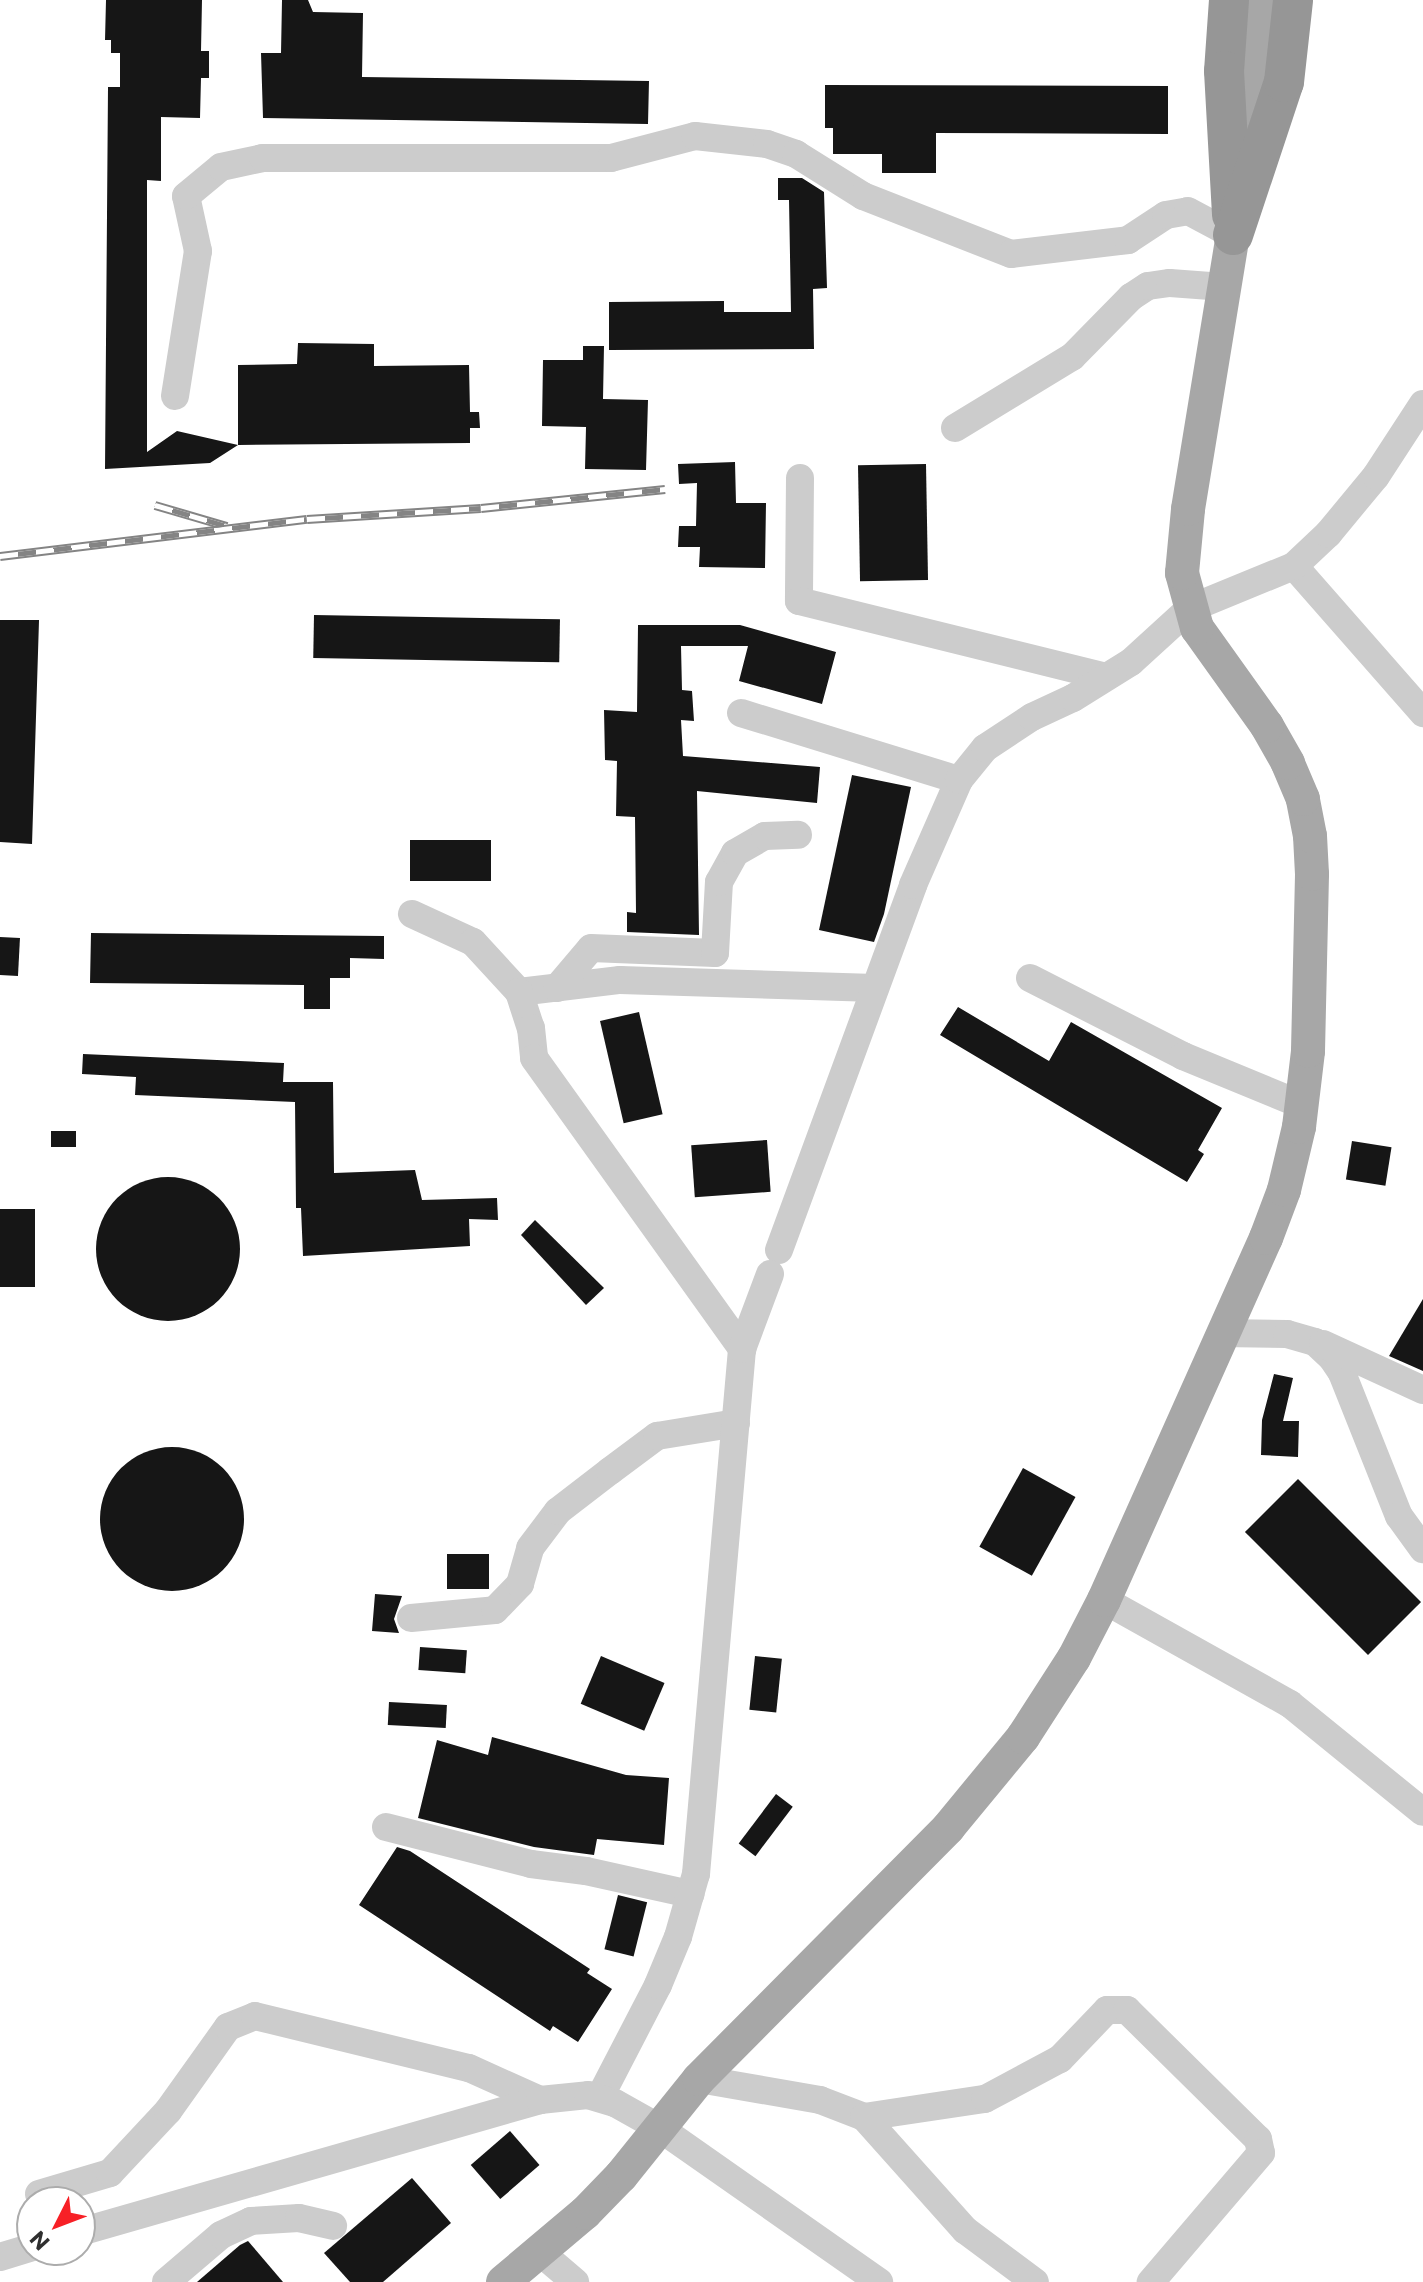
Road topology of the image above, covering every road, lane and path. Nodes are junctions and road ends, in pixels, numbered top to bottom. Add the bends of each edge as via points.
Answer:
1 (1229, 0) edge
2 (1264, 0) edge
3 (1293, 0) edge
4 (1233, 235) junction
5 (1224, 287) junction
6 (175, 396) dead end
7 (1423, 404) edge
8 (955, 428) dead end
9 (800, 478) dead end
10 (1294, 566) junction
11 (1189, 609) junction
12 (1106, 677) junction
13 (741, 713) dead end
14 (1423, 713) edge
15 (959, 780) junction
16 (798, 835) dead end
17 (412, 914) dead end
18 (1030, 978) dead end
19 (557, 988) junction
20 (875, 988) junction
21 (519, 992) junction
22 (1302, 1105) junction
23 (1221, 1333) junction
24 (1315, 1342) junction
25 (742, 1349) junction
26 (1423, 1390) edge
27 (736, 1423) junction
28 (1423, 1549) edge
29 (1104, 1600) junction
30 (411, 1618) dead end
31 (1423, 1812) edge
32 (386, 1827) dead end
33 (690, 1894) junction
34 (699, 2079) junction
35 (600, 2097) junction
36 (540, 2100) junction
37 (864, 2117) junction
38 (658, 2127) junction
39 (66, 2186) edge
40 (333, 2226) dead end
41 (96, 2227) edge
42 (541, 2253) junction
43 (166, 2282) edge
44 (503, 2282) edge
45 (575, 2282) edge
46 (879, 2282) edge
47 (1035, 2282) edge
48 (1151, 2282) edge

1 - 4 highway via 1224,71
2 - 4 main road
3 - 4 highway via 1284,82
4 - 5 main road
4 - 6 street via 1188,211 1166,215 1128,240 1011,254 863,196 796,154 767,144 695,136 611,158 263,158 221,167 186,196 198,251
5 - 8 street via 1148,286 1072,357
5 - 11 main road via 1186,520 1182,573
7 - 10 street via 1376,476
9 - 12 street via 799,601
10 - 11 street
10 - 14 street
11 - 12 street via 1131,662
11 - 22 main road via 1205,642 1280,747 1303,799 1312,874
12 - 15 street via 985,748
13 - 15 street
15 - 20 street
16 - 19 street via 765,836 735,853 719,882 715,953 591,948
17 - 21 street via 473,942
18 - 22 street via 1183,1056
19 - 20 street via 620,980
19 - 21 street
20 - 25 street
21 - 25 street via 534,1058
22 - 23 main road via 1284,1190
23 - 24 street via 1273,1333
23 - 29 main road
24 - 26 street
24 - 28 street via 1342,1373 1399,1516
25 - 27 street
27 - 30 street via 657,1436 558,1511 530,1548 520,1584 495,1610
27 - 33 street via 696,1874
29 - 31 street via 1290,1704
29 - 34 main road via 1047,1702 997,1772
32 - 33 street via 531,1864
33 - 35 street via 658,1985
34 - 37 street via 820,2100
34 - 38 main road
35 - 36 street via 576,2094
35 - 38 street
36 - 39 street via 469,2068 255,2016 228,2027 168,2111 110,2173
36 - 41 street
37 - 47 street via 965,2230
37 - 48 street via 985,2099 1060,2059 1107,2010 1127,2010 1258,2139 1261,2153
38 - 42 main road via 621,2176
38 - 46 street
40 - 43 street via 299,2218 251,2221 221,2235
42 - 44 main road
42 - 45 street

